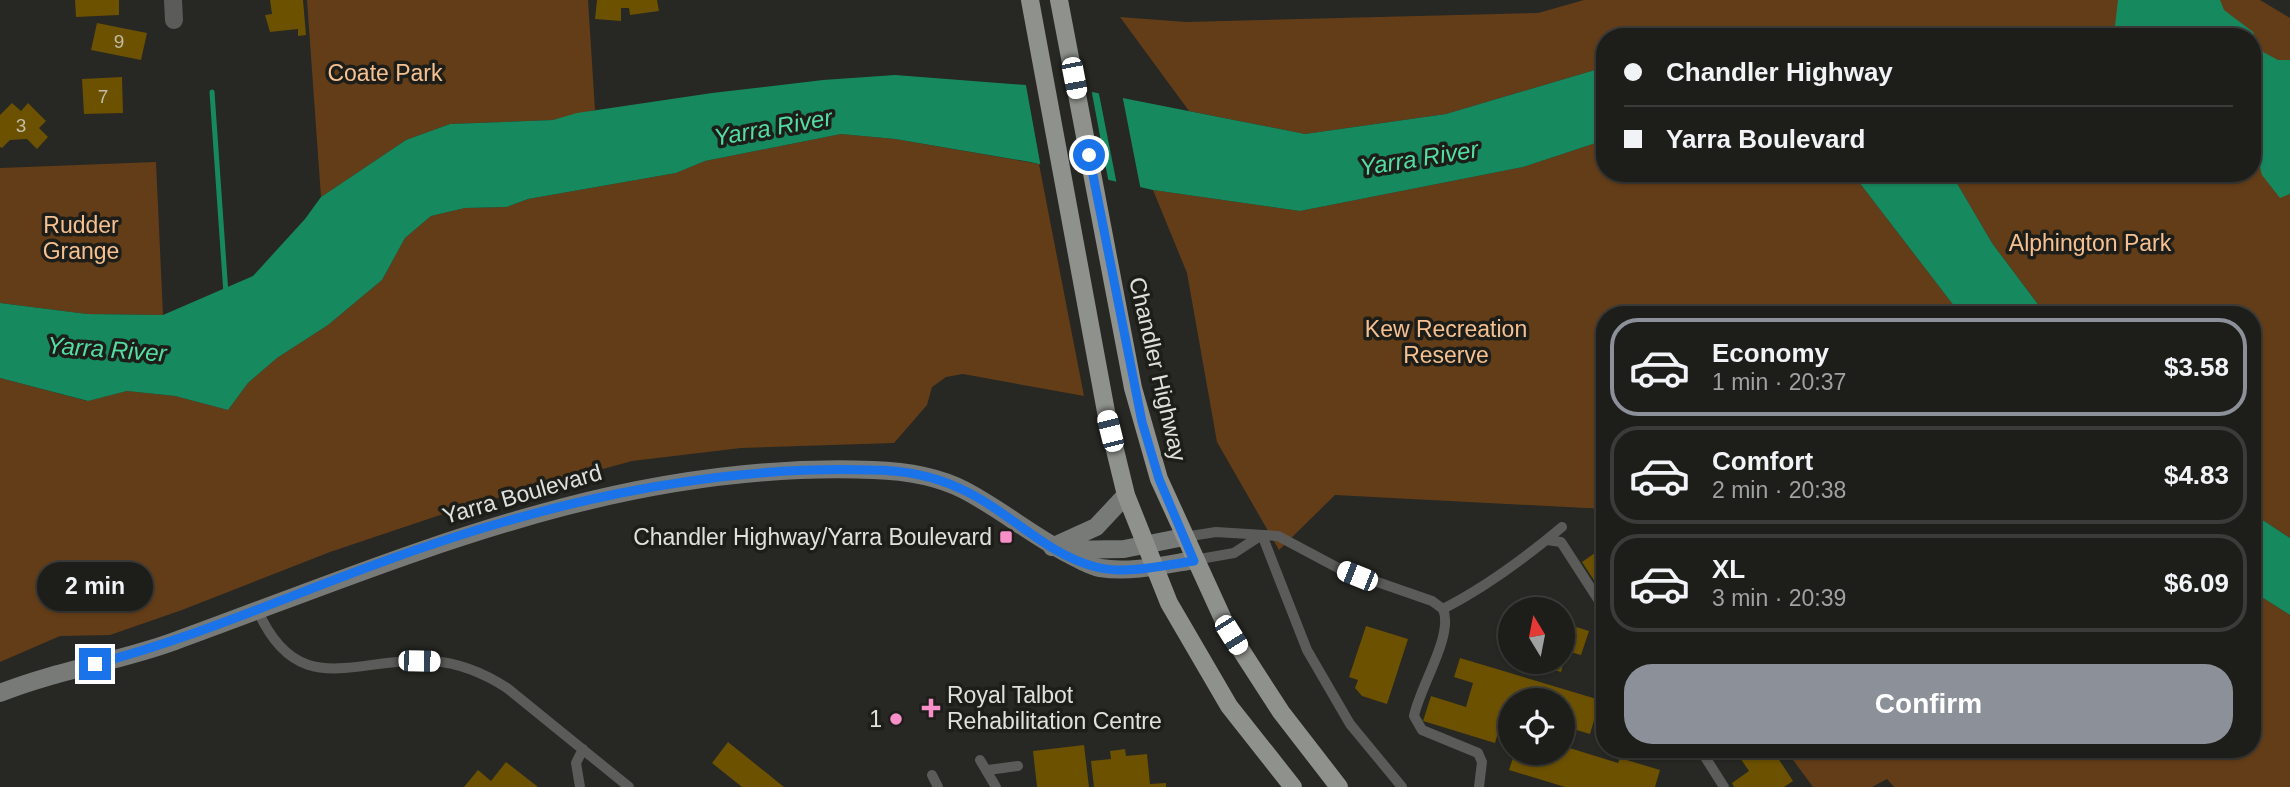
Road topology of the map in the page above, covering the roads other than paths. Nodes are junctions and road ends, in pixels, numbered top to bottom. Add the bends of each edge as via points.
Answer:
1 (173, 0) edge
2 (1030, 0) edge
3 (1059, 0) edge
4 (174, 20) dead end
5 (1126, 495) junction
6 (1562, 527) dead end
7 (1261, 536) junction
8 (1184, 537) junction
9 (1547, 540) junction
10 (1144, 545) junction
11 (1057, 548) junction
12 (1194, 561) junction
13 (1153, 566) junction
14 (1596, 596) edge
15 (257, 609) junction
16 (1443, 609) junction
17 (0, 693) edge
18 (583, 749) junction
19 (1706, 758) edge
20 (980, 760) dead end
21 (1018, 766) dead end
22 (988, 770) junction
23 (932, 775) dead end
24 (580, 787) edge
25 (629, 787) edge
26 (938, 787) edge
27 (996, 787) edge
28 (1293, 787) edge
29 (1339, 787) edge
30 (1402, 787) edge
31 (1479, 787) edge
32 (1724, 787) edge

1 - 4 street
2 - 5 main road via 1107,417
3 - 8 main road, Chandler Highway via 1142,422 1159,479
5 - 10 main road
5 - 11 main road via 1096,527
6 - 9 lane
7 - 8 lane via 1216,532
7 - 12 lane via 1234,553
7 - 16 lane via 1289,540 1340,569
7 - 30 lane via 1307,650 1350,724
8 - 10 main road
8 - 12 main road, Chandler Highway
9 - 14 lane via 1561,542
9 - 16 lane via 1476,592
10 - 11 main road
10 - 13 main road
11 - 13 main road, Yarra Boulevard via 1101,568
11 - 15 main road, Yarra Boulevard via 963,489 908,473 872,470 717,476 648,486 557,508 413,551
12 - 13 main road, Yarra Boulevard
12 - 29 main road, Chandler Highway via 1228,630 1263,686
13 - 28 main road via 1169,603 1229,706
15 - 17 main road, Yarra Boulevard via 173,642
15 - 18 lane via 276,644 302,663 329,669 419,661 464,667 507,688
16 - 31 lane via 1446,629 1414,716 1422,730 1478,753 1482,762
18 - 24 lane via 576,763
18 - 25 lane
19 - 32 lane
20 - 22 lane
21 - 22 lane
22 - 27 lane
23 - 26 lane

